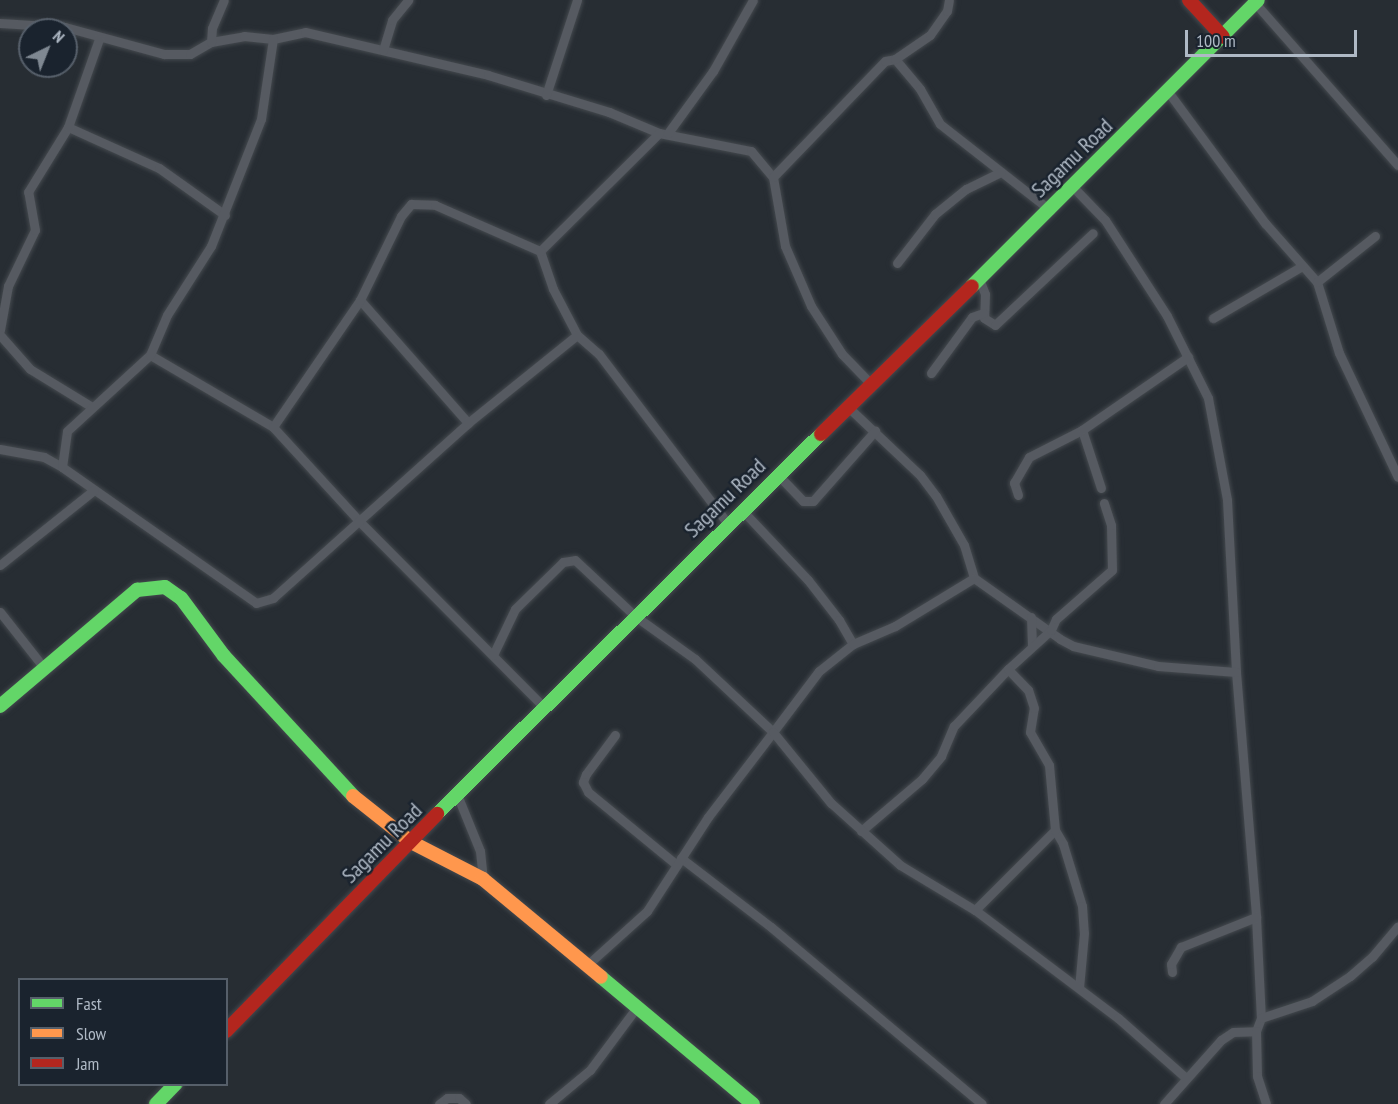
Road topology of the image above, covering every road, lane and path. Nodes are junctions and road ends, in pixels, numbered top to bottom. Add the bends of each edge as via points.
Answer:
1 (224, 0) edge
2 (408, 0) edge
3 (577, 0) edge
4 (753, 0) edge
5 (949, 0) edge
6 (1189, 0) edge
7 (1257, 1) edge
8 (0, 23) edge
9 (1223, 37) junction
10 (99, 39) junction
11 (273, 39) junction
12 (211, 42) junction
13 (383, 50) junction
14 (895, 59) junction
15 (1169, 93) junction
16 (546, 95) junction
17 (68, 127) junction
18 (663, 133) junction
19 (1398, 165) edge
20 (1001, 172) junction
21 (773, 177) junction
22 (1073, 187) junction
23 (1050, 210) junction
24 (225, 215) junction
25 (1093, 233) dead end
26 (1376, 236) dead end
27 (540, 251) junction
28 (897, 263) dead end
29 (1302, 266) junction
30 (979, 279) junction
31 (1317, 282) junction
32 (360, 300) junction
33 (983, 313) junction
34 (1213, 318) dead end
35 (0, 330) edge
36 (0, 335) edge
37 (577, 335) junction
38 (150, 355) junction
39 (1188, 357) junction
40 (931, 373) dead end
41 (872, 385) junction
42 (92, 407) junction
43 (849, 407) junction
44 (468, 423) junction
45 (273, 427) junction
46 (1082, 430) junction
47 (875, 431) junction
48 (0, 449) edge
49 (62, 467) junction
50 (778, 475) junction
51 (1398, 477) edge
52 (1101, 488) dead end
53 (94, 490) junction
54 (1018, 495) dead end
55 (1104, 503) dead end
56 (742, 510) junction
57 (359, 520) junction
58 (728, 524) junction
59 (0, 565) edge
60 (974, 578) junction
61 (0, 612) edge
62 (635, 616) junction
63 (1031, 617) junction
64 (1051, 630) junction
65 (853, 644) junction
66 (1032, 646) junction
67 (493, 655) junction
68 (44, 668) junction
69 (1008, 669) junction
70 (1236, 672) junction
71 (0, 706) edge
72 (543, 706) junction
73 (773, 732) junction
74 (615, 735) dead end
75 (458, 797) junction
76 (1054, 830) junction
77 (861, 831) junction
78 (411, 842) junction
79 (679, 861) junction
80 (483, 879) junction
81 (975, 910) junction
82 (1256, 917) junction
83 (1398, 926) edge
84 (586, 966) junction
85 (1172, 972) dead end
86 (1079, 988) junction
87 (637, 1006) junction
88 (1261, 1018) junction
89 (228, 1029) edge
90 (1256, 1031) junction
91 (1185, 1077) junction
92 (172, 1086) edge
93 (160, 1102) edge
94 (748, 1103) edge
95 (439, 1104) edge
96 (466, 1104) edge
97 (549, 1104) edge
98 (982, 1104) edge
99 (1164, 1104) edge
100 (1266, 1104) edge

1 - 12 street via 212,28
2 - 13 street via 392,20
3 - 16 street
4 - 18 street via 713,71
5 - 14 street via 947,11 930,35
6 - 9 main road
7 - 9 main road, Sagamu Road
7 - 19 street
8 - 10 street via 50,24
9 - 15 main road, Sagamu Road
10 - 12 street via 164,54 190,54
10 - 17 street
11 - 12 street via 244,36
11 - 13 street via 305,32
11 - 24 street via 261,119
13 - 16 street via 488,75
14 - 20 street via 920,89 940,124
14 - 21 street via 885,61
15 - 22 main road, Sagamu Road
15 - 29 street via 1265,223
16 - 18 street via 609,112
17 - 24 street via 159,168
17 - 35 street via 28,192 35,230 8,286
18 - 21 street via 751,151
18 - 27 street
20 - 23 street
20 - 28 street via 966,189 935,214
21 - 41 street via 785,246 811,306 842,354
22 - 23 main road, Sagamu Road
22 - 39 street via 1105,220 1167,316
23 - 30 main road, Sagamu Road
24 - 38 street via 211,246 167,315
25 - 33 street via 995,325 989,324
26 - 31 street
27 - 32 street via 435,205 411,204 401,216
27 - 37 street via 553,289
29 - 31 street
29 - 34 street
30 - 33 street via 986,294
30 - 41 main road, Sagamu Road
31 - 51 street via 1340,353
32 - 44 street
32 - 45 street
33 - 40 street via 972,317
36 - 42 street via 30,369
37 - 44 street
37 - 58 street via 599,354
38 - 42 street
38 - 45 street
39 - 46 street
39 - 70 street via 1208,398 1227,500
41 - 43 main road, Sagamu Road
42 - 49 street via 68,431
43 - 47 street
43 - 50 main road, Sagamu Road
44 - 57 street
45 - 57 street
46 - 52 street
46 - 54 street via 1029,457 1014,483
47 - 50 street via 813,501 803,501
47 - 60 street via 920,475 950,517
48 - 49 street via 44,457
49 - 53 street
50 - 56 main road, Sagamu Road
53 - 57 street via 256,603 273,598
53 - 59 street
55 - 64 street via 1111,525 1112,570 1065,612
56 - 58 main road, Sagamu Road
56 - 65 street via 808,580
57 - 67 street
58 - 62 main road, Sagamu Road
60 - 63 street
60 - 65 street via 895,626
61 - 68 street
62 - 67 street via 570,559 515,609
62 - 72 main road, Sagamu Road
62 - 73 street via 695,659
63 - 64 street
63 - 66 street
64 - 66 street
64 - 70 street via 1073,646 1158,666
65 - 73 street via 819,670
66 - 69 street
67 - 72 street
68 - 71 main road
68 - 78 main road via 137,590 165,587 181,598 224,656 338,784
69 - 76 street via 1028,690 1034,708 1030,732 1049,765
69 - 77 street via 954,726 941,756 922,779
70 - 82 street
72 - 75 main road, Sagamu Road
73 - 77 street via 801,770
73 - 79 street
74 - 79 street via 586,774 583,782 588,792
75 - 78 main road, Sagamu Road
75 - 80 street via 480,851
76 - 81 street
76 - 86 street via 1063,844 1082,906
77 - 81 street via 900,865
78 - 80 main road
78 - 89 main road, Sagamu Road
79 - 84 street via 647,910
79 - 98 street via 771,927
80 - 84 main road
81 - 86 street
82 - 85 street via 1181,947 1171,964
82 - 88 street
83 - 88 street via 1350,976 1312,1001
84 - 87 main road
86 - 91 street
87 - 94 main road
87 - 97 street via 590,1070
88 - 90 street
90 - 91 street via 1233,1032
90 - 100 street via 1257,1076
91 - 99 street
92 - 93 main road
95 - 96 street via 447,1098 459,1098

